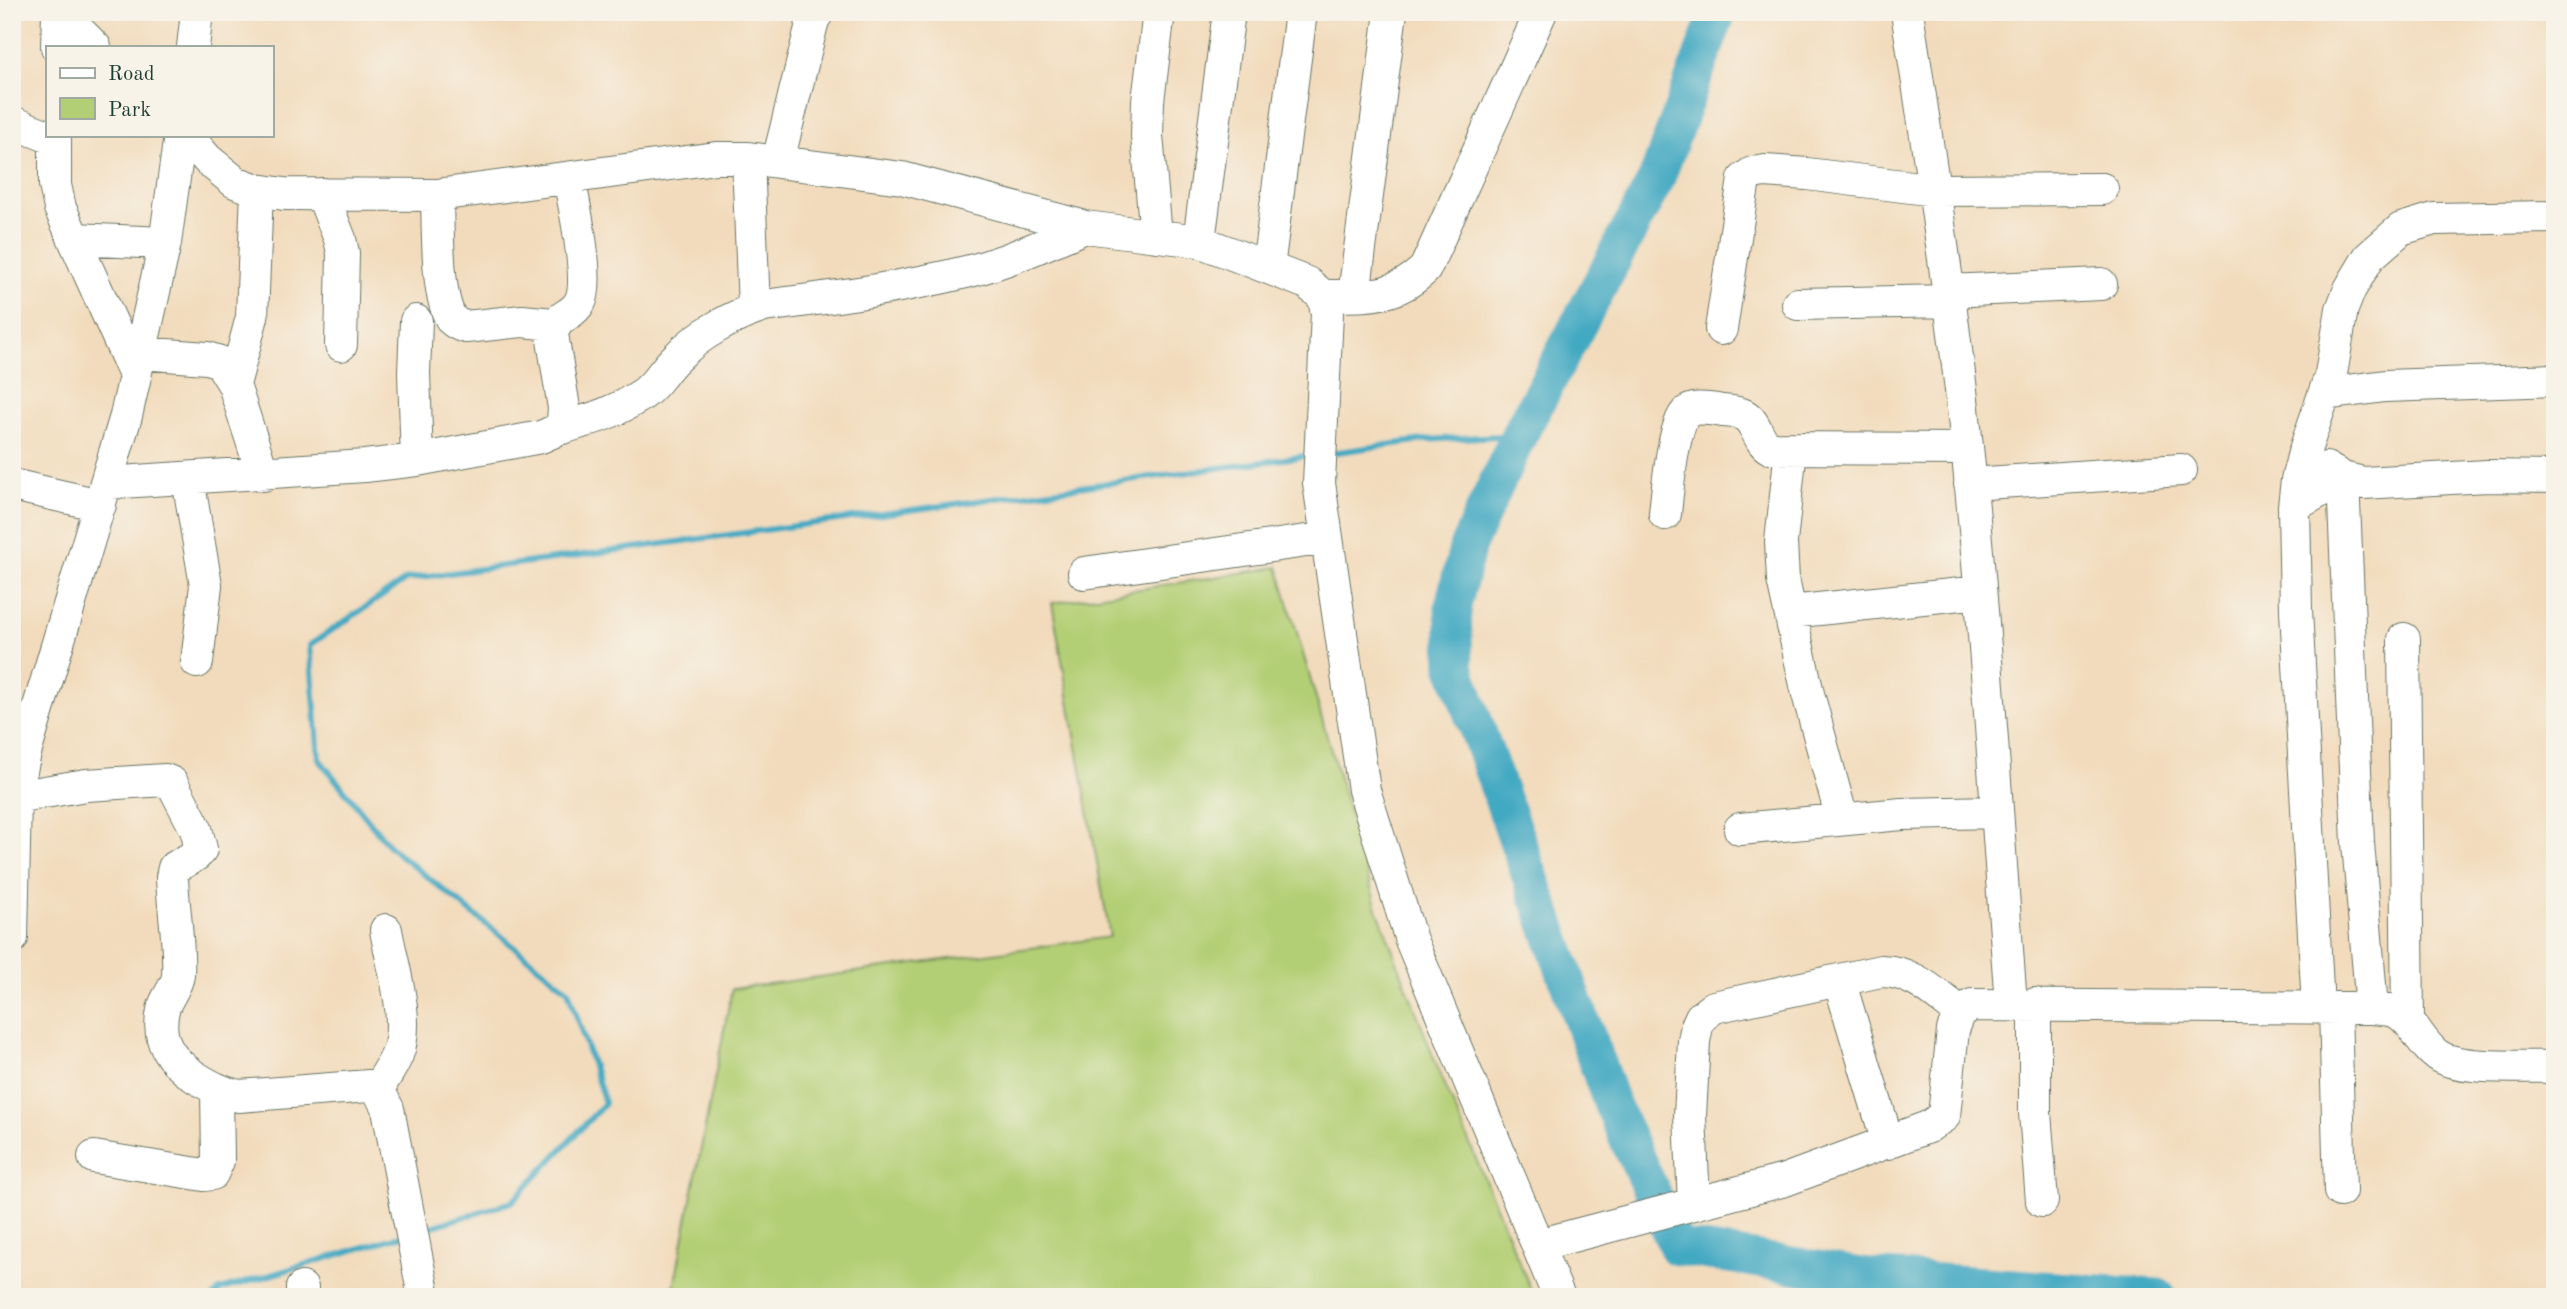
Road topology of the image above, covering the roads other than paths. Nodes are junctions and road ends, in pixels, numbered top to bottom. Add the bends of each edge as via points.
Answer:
1 (59, 12) edge
2 (197, 12) edge
3 (818, 12) edge
4 (1159, 12) edge
5 (1228, 12) edge
6 (1301, 12) edge
7 (1391, 12) edge
8 (1541, 12) edge
9 (1907, 12) edge
10 (57, 46) edge
11 (94, 46) edge
12 (192, 46) edge
13 (12, 122) edge
14 (46, 134) edge
15 (180, 136) edge
16 (187, 136) edge
17 (55, 137) edge
18 (763, 159) junction
19 (569, 178) junction
20 (2102, 189) dead end
21 (257, 190) junction
22 (1935, 190) junction
23 (322, 194) junction
24 (437, 195) junction
25 (2555, 217) edge
26 (1085, 227) junction
27 (1156, 236) junction
28 (74, 239) junction
29 (1199, 241) junction
30 (165, 243) junction
31 (1268, 268) junction
32 (2101, 284) dead end
33 (1338, 296) junction
34 (1949, 296) junction
35 (1798, 304) dead end
36 (754, 309) junction
37 (416, 321) dead end
38 (554, 324) junction
39 (1721, 329) dead end
40 (341, 345) dead end
41 (138, 364) junction
42 (2555, 380) edge
43 (234, 385) junction
44 (2325, 394) junction
45 (559, 429) junction
46 (1791, 449) junction
47 (1966, 449) junction
48 (2304, 453) junction
49 (417, 460) junction
50 (2181, 470) dead end
51 (263, 475) junction
52 (2555, 477) edge
53 (2343, 478) junction
54 (188, 479) junction
55 (1970, 484) junction
56 (12, 485) edge
57 (103, 494) junction
58 (2294, 506) junction
59 (1665, 514) dead end
60 (1327, 538) junction
61 (1084, 573) dead end
62 (1980, 593) junction
63 (1790, 612) junction
64 (2404, 639) dead end
65 (197, 662) dead end
66 (15, 797) junction
67 (1996, 812) junction
68 (1842, 820) junction
69 (1740, 829) dead end
70 (386, 930) dead end
71 (12, 938) edge
72 (1839, 980) junction
73 (2023, 1004) junction
74 (2326, 1008) junction
75 (2372, 1008) junction
76 (1959, 1012) junction
77 (2408, 1021) junction
78 (2555, 1068) edge
79 (378, 1089) junction
80 (218, 1091) junction
81 (1888, 1143) junction
82 (94, 1157) dead end
83 (2340, 1191) dead end
84 (2042, 1201) dead end
85 (1686, 1207) junction
86 (1538, 1245) junction
87 (424, 1297) edge
88 (1559, 1297) edge

1 - 10 street
1 - 11 street
2 - 12 street
3 - 18 street
4 - 27 street via 1147,136
5 - 29 street
6 - 31 street
7 - 33 street
8 - 33 street via 1425,270 1397,290
9 - 22 street
13 - 14 street
15 - 30 street
16 - 21 street via 235,182
17 - 28 street via 55,185
18 - 19 street via 716,158
18 - 26 street via 902,178
18 - 36 street
19 - 24 street
19 - 38 street via 582,257 582,297 579,305
20 - 22 street
21 - 23 street
21 - 43 street via 252,317
22 - 34 street
22 - 39 street via 1807,174 1752,173 1744,179
23 - 24 street
23 - 40 street via 343,254
24 - 38 street via 442,287 452,320 466,327 523,321
25 - 44 street via 2434,219 2401,229 2369,257 2350,289
26 - 27 street
26 - 36 street via 972,270 887,290
27 - 29 street
28 - 30 street
28 - 41 street
29 - 31 street
30 - 41 street
31 - 33 street
32 - 34 street
33 - 60 street via 1327,313 1320,440 1319,483
34 - 35 street
34 - 47 street
36 - 45 street via 676,357 643,394 607,414
37 - 49 street
38 - 45 street via 564,408
41 - 43 street via 207,358 220,362
41 - 57 street
42 - 44 street via 2385,386
43 - 51 street
44 - 48 street
45 - 49 street via 541,437
46 - 47 street
46 - 59 street via 1763,444 1750,419 1741,414 1699,408 1687,411 1676,437
46 - 63 street via 1780,556
47 - 55 street
48 - 53 street
48 - 58 street
49 - 51 street
50 - 55 street
51 - 54 street
52 - 53 street via 2363,484
53 - 58 street
53 - 75 street via 2358,843
54 - 57 street
54 - 65 street via 206,585
55 - 62 street
56 - 57 street
57 - 66 street
58 - 74 street via 2296,610
60 - 61 street
60 - 86 street via 1364,790 1411,940
62 - 63 street
62 - 67 street
63 - 68 street
64 - 77 street
66 - 71 street
66 - 80 street via 86,785 172,783 201,849 174,868 172,877 178,977 163,1013 163,1045 179,1066
67 - 68 street
67 - 73 street
68 - 69 street
70 - 79 street via 402,1028 397,1054
72 - 76 street via 1897,971
72 - 81 street
72 - 85 street via 1714,1007 1701,1017 1694,1041
73 - 74 street
73 - 76 street via 1972,1005
73 - 84 street
74 - 75 street
74 - 83 street
75 - 77 street via 2394,1011
76 - 81 street via 1944,1116
77 - 78 street via 2427,1048 2459,1064
79 - 80 street via 369,1086 239,1097
79 - 87 street via 388,1109
80 - 82 street via 218,1161 212,1174
81 - 85 street via 1785,1180
85 - 86 street
86 - 88 street

